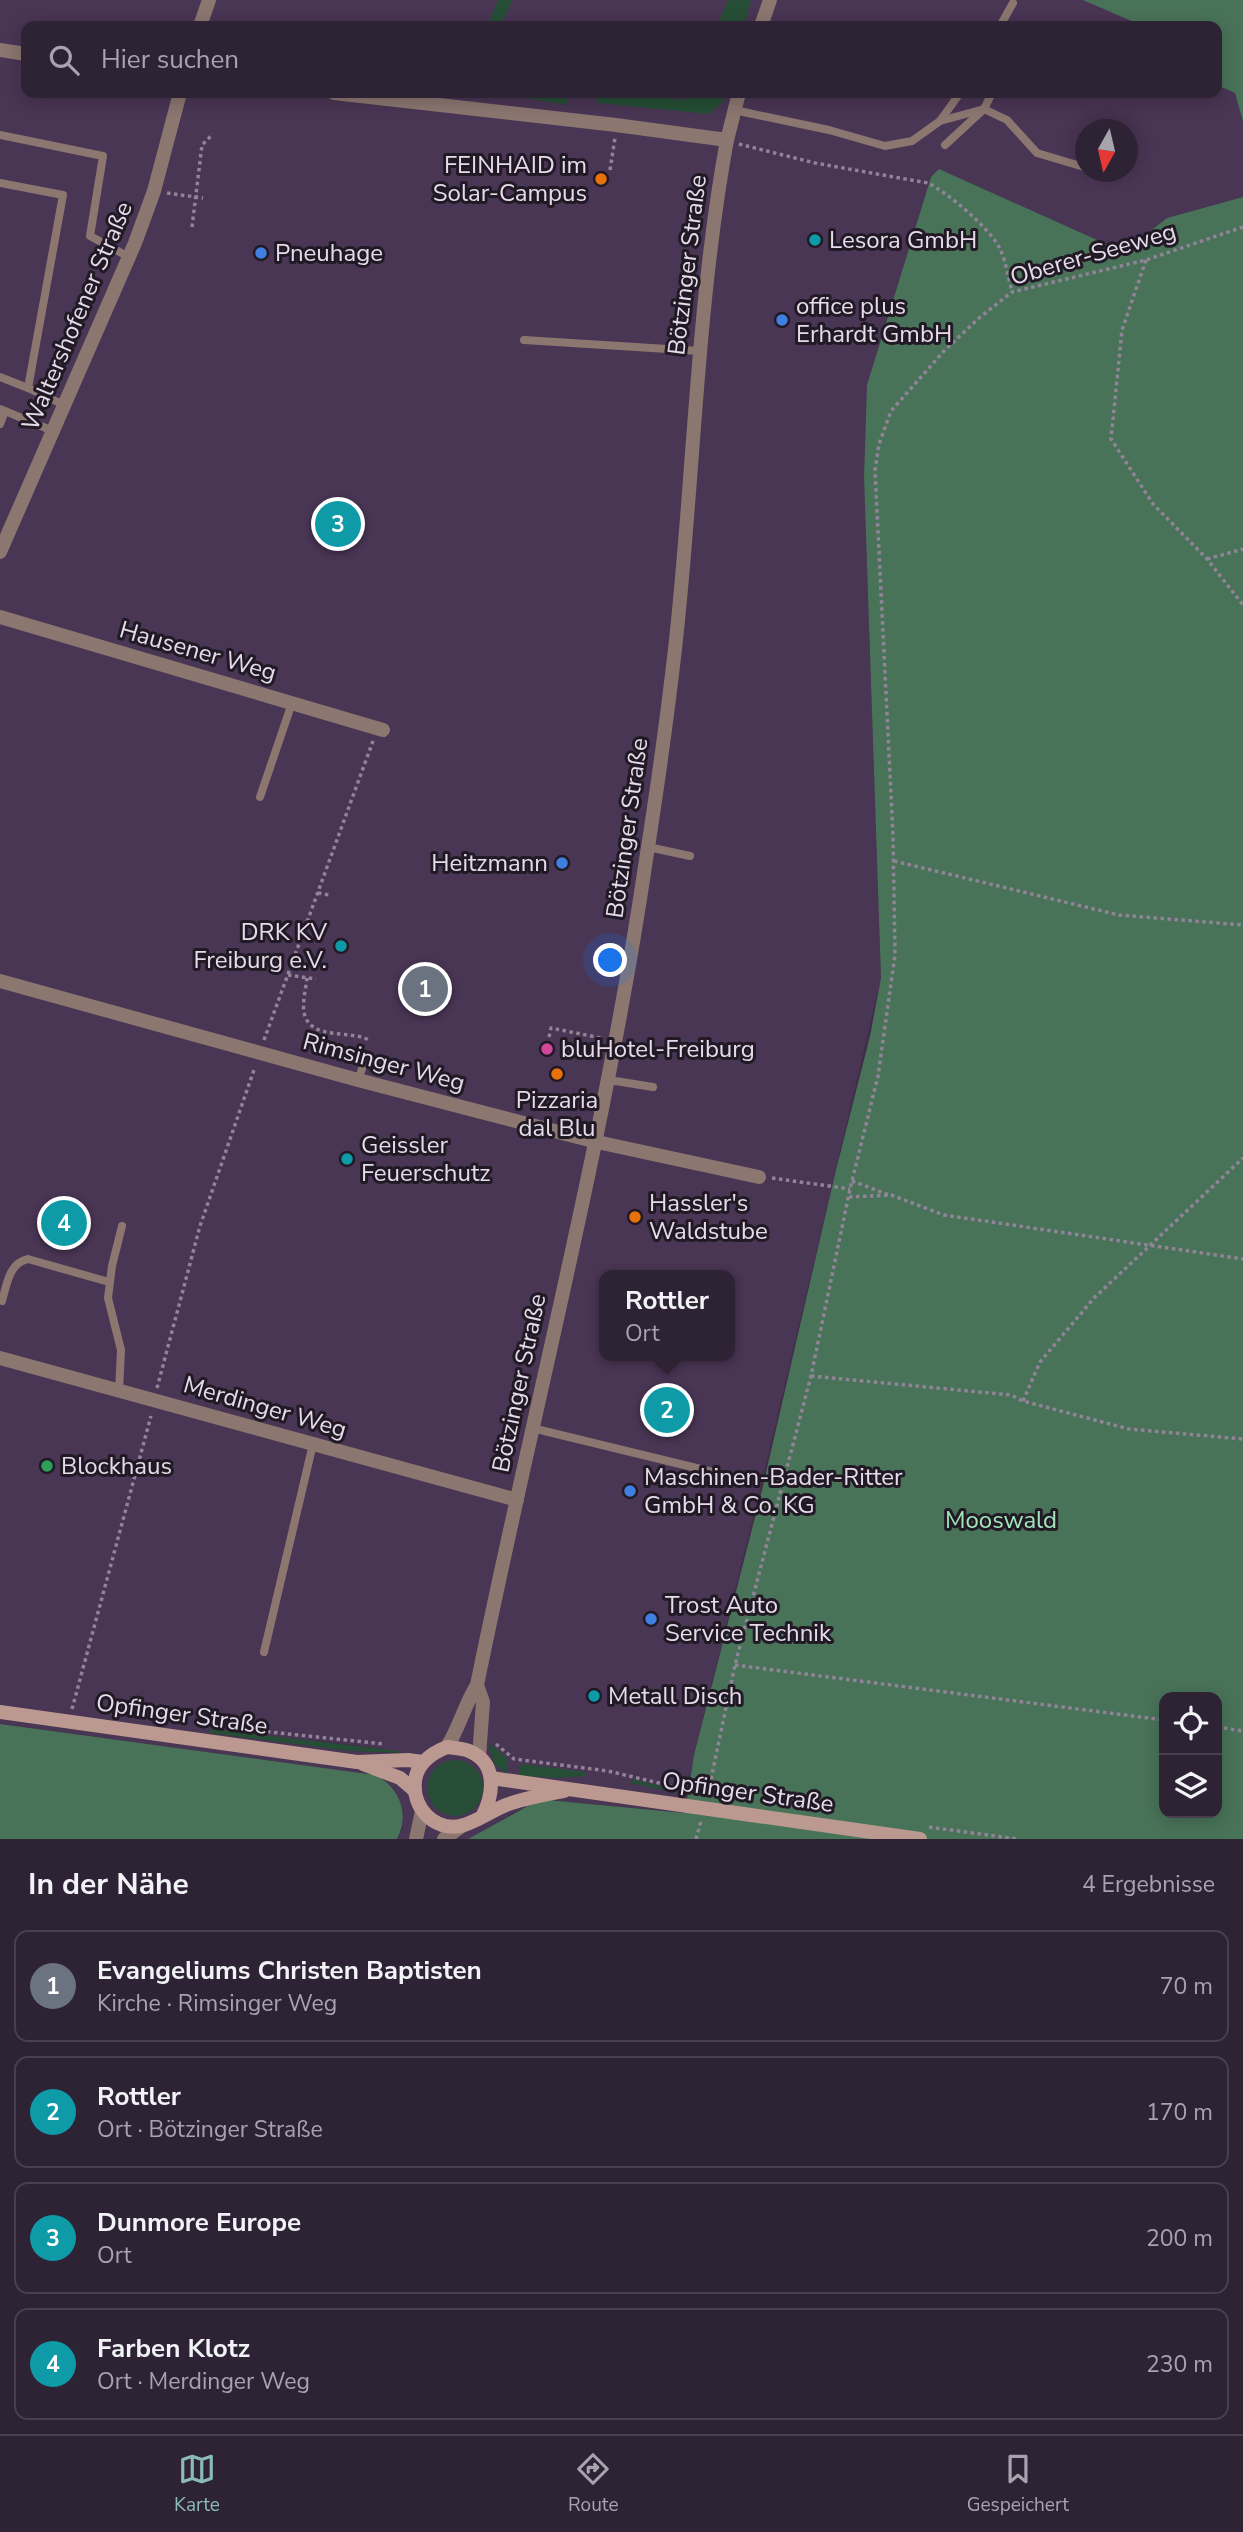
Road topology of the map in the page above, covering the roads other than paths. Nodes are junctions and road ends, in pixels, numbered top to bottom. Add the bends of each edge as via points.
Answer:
1 (209, 0) edge
2 (770, 0) edge
3 (1013, 3) dead end
4 (202, 21) edge
5 (763, 21) edge
6 (1003, 21) edge
7 (0, 50) edge
8 (21, 53) edge
9 (179, 98) edge
10 (378, 98) edge
11 (738, 98) edge
12 (956, 98) edge
13 (990, 98) edge
14 (984, 109) junction
15 (734, 110) junction
16 (940, 121) junction
17 (0, 135) edge
18 (727, 140) junction
19 (945, 145) dead end
20 (1075, 164) edge
21 (0, 183) edge
22 (130, 257) junction
23 (524, 340) dead end
24 (699, 351) junction
25 (0, 377) edge
26 (27, 388) junction
27 (64, 405) junction
28 (3, 410) edge
29 (0, 424) edge
30 (53, 431) junction
31 (0, 552) edge
32 (0, 617) edge
33 (292, 703) junction
34 (381, 730) road end
35 (260, 797) dead end
36 (648, 847) junction
37 (690, 856) dead end
38 (0, 981) edge
39 (366, 1058) dead end
40 (358, 1080) junction
41 (609, 1080) junction
42 (653, 1087) dead end
43 (597, 1142) junction
44 (759, 1177) road end
45 (122, 1226) dead end
46 (109, 1282) junction
47 (2, 1301) dead end
48 (0, 1358) edge
49 (119, 1391) junction
50 (532, 1429) junction
51 (313, 1444) junction
52 (717, 1473) dead end
53 (517, 1500) junction
54 (264, 1652) dead end
55 (477, 1685) junction
56 (0, 1712) edge
57 (447, 1747) junction
58 (479, 1757) junction
59 (357, 1762) junction
60 (423, 1762) junction
61 (491, 1778) junction
62 (414, 1790) junction
63 (569, 1790) junction
64 (422, 1811) junction
65 (483, 1815) junction
66 (463, 1825) junction
67 (416, 1839) edge
68 (444, 1839) edge
69 (920, 1839) edge

1 - 4 street
2 - 5 street
3 - 6 lane
7 - 8 street
9 - 22 street, Waltershofener Straße
10 - 18 street
11 - 15 street, Bötzinger Straße
12 - 16 lane
13 - 14 lane
14 - 16 lane
14 - 19 lane
14 - 20 lane via 1007,120 1037,153
15 - 16 lane via 885,146 912,142
15 - 18 street, Bötzinger Straße
17 - 22 lane via 103,156 90,236
18 - 24 street, Bötzinger Straße
21 - 26 lane via 63,195
22 - 27 street, Waltershofener Straße
23 - 24 lane
24 - 36 street, Bötzinger Straße via 675,648
25 - 26 lane
26 - 27 lane
27 - 30 street, Waltershofener Straße
28 - 29 lane
28 - 30 lane
30 - 31 street, Waltershofener Straße
32 - 33 street, Hausener Weg
33 - 34 street, Hausener Weg
33 - 35 lane
36 - 37 lane
36 - 41 street, Bötzinger Straße
38 - 40 street, Rimsinger Weg
39 - 40 lane
40 - 43 street, Rimsinger Weg
41 - 42 lane
41 - 43 street, Bötzinger Straße
43 - 44 street, Rimsinger Weg
43 - 50 street, Bötzinger Straße
45 - 46 lane
46 - 47 lane via 28,1259 13,1267
46 - 49 lane via 108,1298 122,1360
48 - 49 street, Merdinger Weg
49 - 51 street, Merdinger Weg
50 - 52 lane
50 - 53 street, Bötzinger Straße
51 - 53 street, Merdinger Weg
51 - 54 lane
53 - 55 street, Bötzinger Straße
55 - 57 street, Bötzinger Straße
55 - 58 street, Bötzinger Straße via 482,1702
56 - 59 main road, Opfinger Straße
57 - 58 main road
57 - 60 main road
58 - 61 main road
59 - 60 main road, Opfinger Straße
59 - 62 main road, Opfinger Straße via 400,1778
60 - 62 main road
61 - 63 main road, Opfinger Straße
61 - 65 main road via 492,1791
62 - 64 main road
63 - 65 main road, Opfinger Straße via 508,1804
63 - 69 main road, Opfinger Straße
64 - 66 main road via 438,1823
64 - 67 street
65 - 66 main road, Opfinger Straße
66 - 68 street

